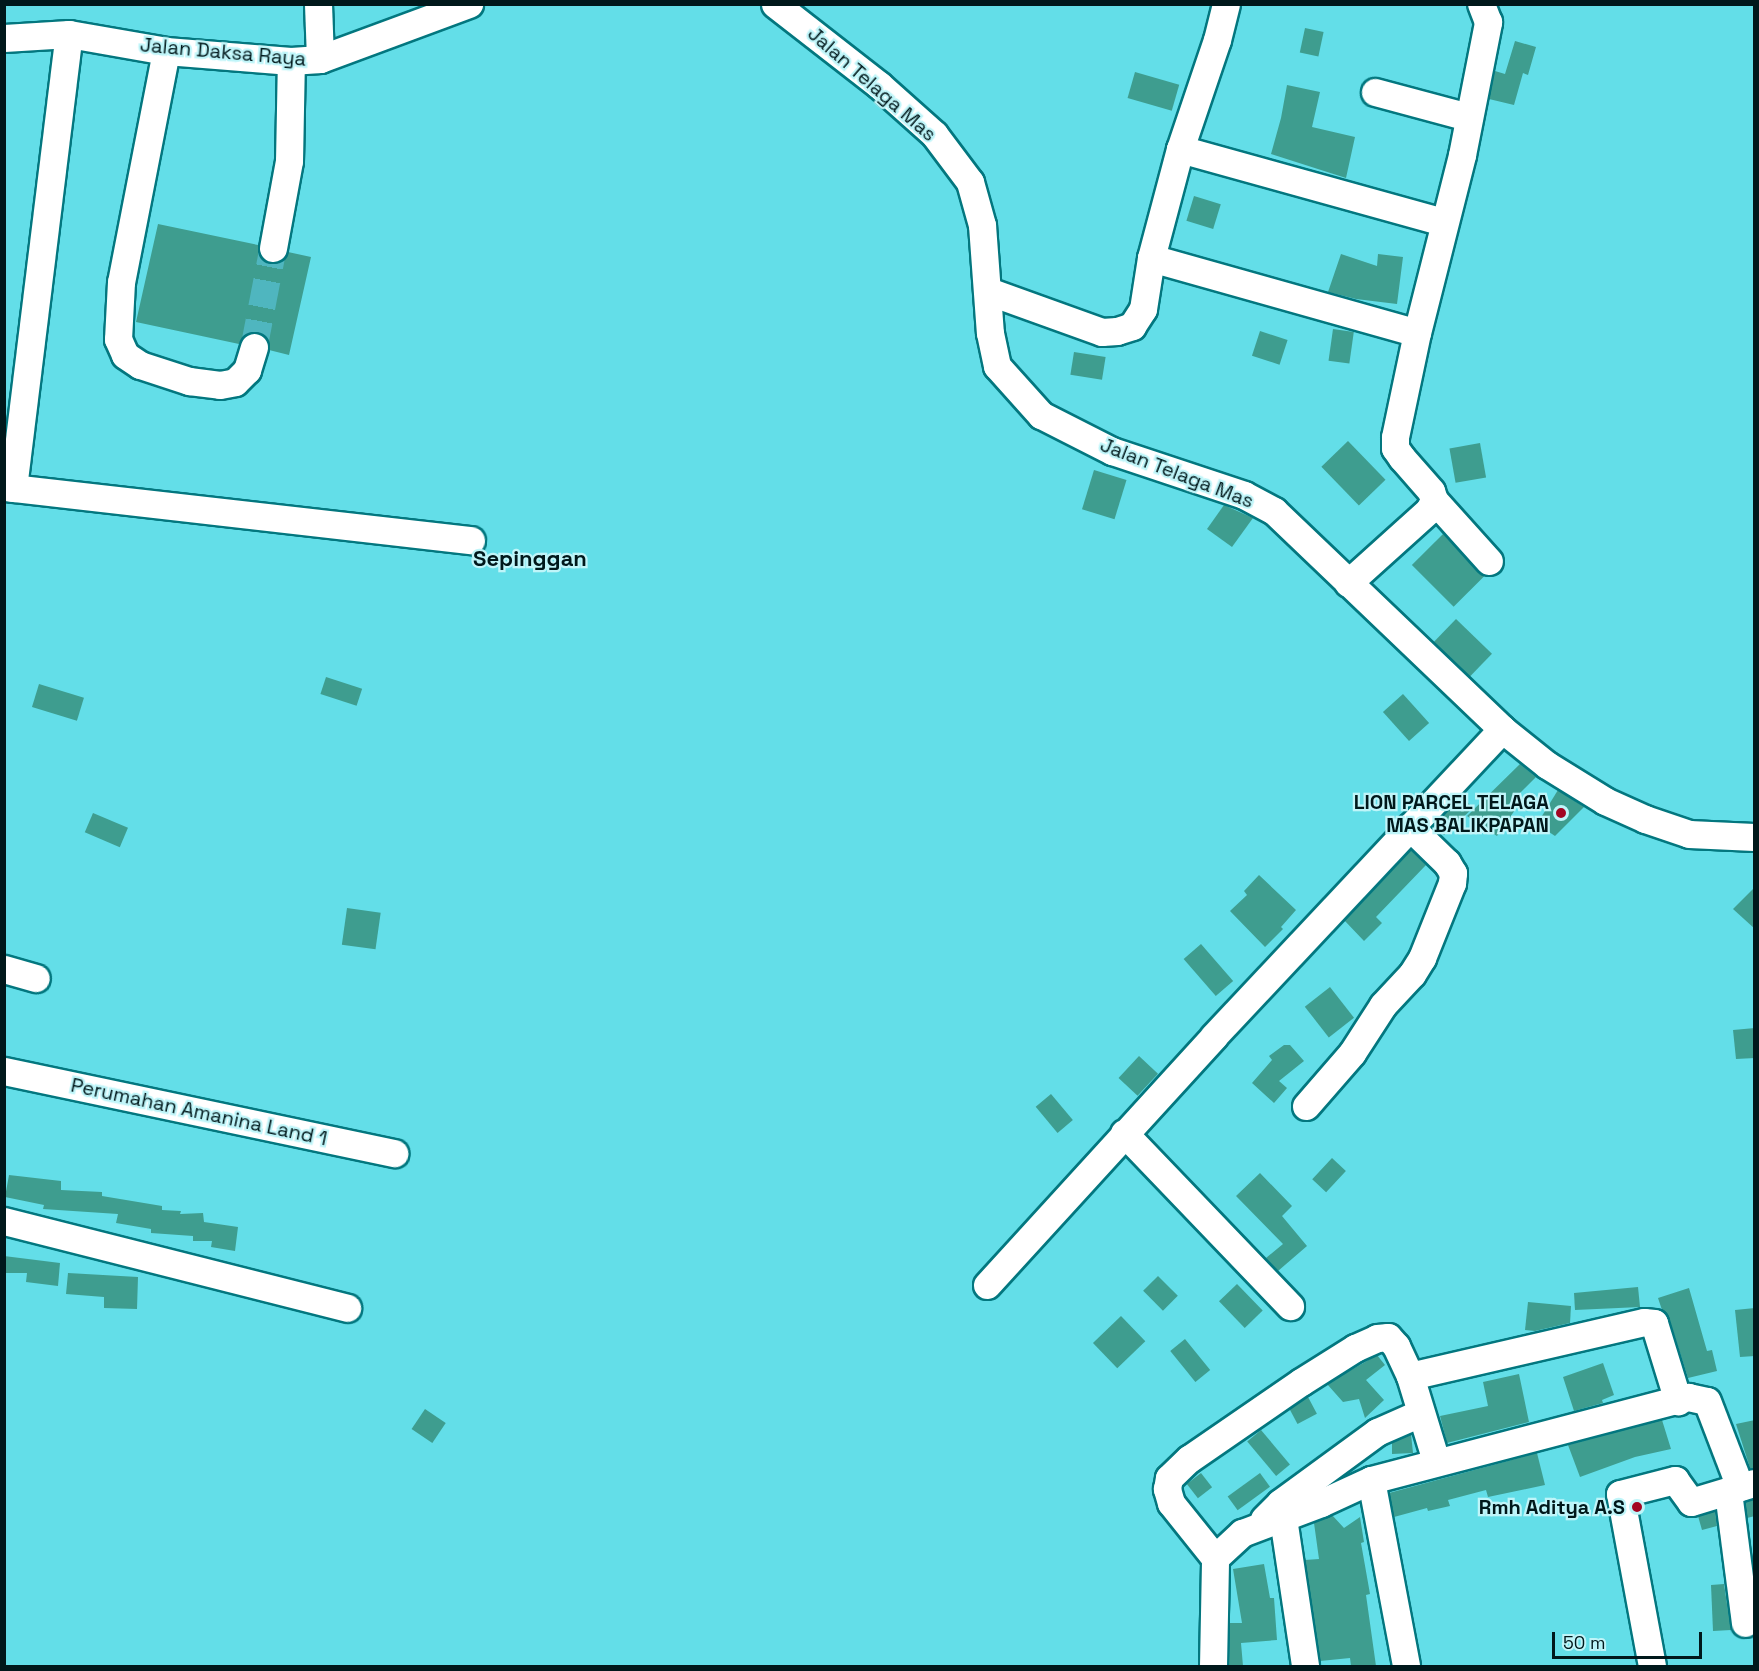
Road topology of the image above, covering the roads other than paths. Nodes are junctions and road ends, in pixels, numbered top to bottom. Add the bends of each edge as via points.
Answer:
1 (318, 4) edge
2 (469, 4) edge
3 (775, 4) edge
4 (1226, 4) edge
5 (1481, 4) edge
6 (69, 34) junction
7 (4, 38) edge
8 (166, 51) junction
9 (320, 59) junction
10 (291, 61) junction
11 (1375, 92) dead end
12 (1468, 117) junction
13 (1180, 149) junction
14 (1444, 222) junction
15 (273, 248) tunnel mouth
16 (1151, 258) junction
17 (988, 291) junction
18 (1417, 333) junction
19 (254, 347) tunnel mouth
20 (9, 488) edge
21 (1434, 500) junction
22 (471, 540) dead end
23 (1489, 561) dead end
24 (1348, 583) junction
25 (1502, 729) junction
26 (1410, 827) junction
27 (1755, 837) edge
28 (4, 969) edge
29 (36, 978) dead end
30 (4, 1071) edge
31 (1306, 1106) dead end
32 (1124, 1133) junction
33 (394, 1153) dead end
34 (4, 1221) edge
35 (987, 1285) dead end
36 (1290, 1306) dead end
37 (347, 1308) dead end
38 (1410, 1376) junction
39 (1678, 1401) junction
40 (1420, 1413) junction
41 (1436, 1461) junction
42 (1371, 1480) junction
43 (1741, 1487) edge
44 (1283, 1518) junction
45 (1257, 1526) junction
46 (1215, 1558) junction
47 (1745, 1623) dead end
48 (1213, 1666) edge
49 (1305, 1666) edge
50 (1406, 1666) edge
51 (1652, 1666) edge

1 - 9 street
2 - 9 street, Jalan Daksa Raya
3 - 17 street, Jalan Telaga Mas via 879,85 934,134 970,182 982,225
4 - 13 street
5 - 12 street via 1488,22
6 - 7 street, Jalan Daksa Raya
6 - 8 street, Jalan Daksa Raya
6 - 20 street
8 - 10 street, Jalan Daksa Raya
8 - 19 street via 121,282 118,339 125,355 140,365 189,381 220,385 235,382 247,370
9 - 10 street, Jalan Daksa Raya
10 - 15 street via 289,161
11 - 12 street
12 - 14 street
13 - 14 street
13 - 16 street
14 - 18 street
16 - 17 street via 1143,309 1132,326 1117,331 1102,332
16 - 18 street
17 - 24 street, Jalan Telaga Mas via 990,333 997,366 1041,415 1112,451 1244,495 1274,511
18 - 21 street via 1395,448
20 - 22 street
21 - 23 street
21 - 24 street via 1429,510
24 - 25 street, Jalan Telaga Mas
25 - 26 street
25 - 27 street, Jalan Telaga Mas via 1547,765 1605,801 1645,819 1689,834
26 - 31 street via 1447,862 1453,873 1452,883 1412,974 1383,1005 1352,1053
26 - 32 street
28 - 29 street
30 - 33 street, Perumahan Amanina Land 1
32 - 35 street
32 - 36 street
34 - 37 street
38 - 39 street via 1644,1322 1654,1323
38 - 40 street
38 - 46 street via 1396,1346 1388,1337 1377,1338 1301,1382 1189,1459 1169,1478 1167,1489 1171,1503
39 - 41 street
39 - 43 street via 1688,1397 1707,1401
40 - 41 street
40 - 45 street via 1368,1439 1280,1503
41 - 42 street
42 - 44 street
42 - 50 street
43 - 47 street
43 - 51 street via 1691,1502 1675,1480 1620,1494
44 - 45 street
44 - 49 street
45 - 46 street via 1242,1533
46 - 48 street

